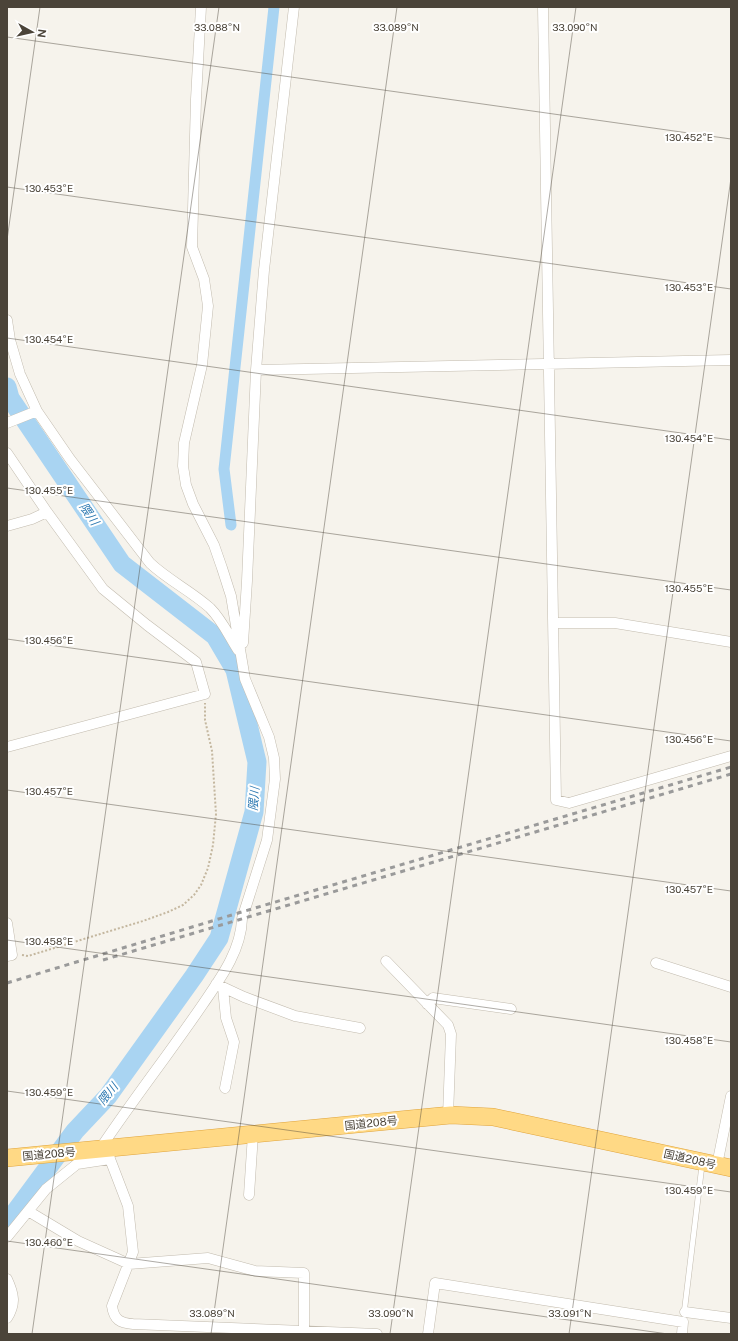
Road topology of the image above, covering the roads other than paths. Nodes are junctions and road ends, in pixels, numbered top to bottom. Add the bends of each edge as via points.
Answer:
1 (201, 7) edge
2 (294, 7) edge
3 (543, 7) edge
4 (7, 320) edge
5 (731, 360) edge
6 (549, 363) junction
7 (256, 370) junction
8 (32, 413) junction
9 (7, 423) edge
10 (7, 453) edge
11 (47, 512) junction
12 (7, 526) edge
13 (553, 623) junction
14 (731, 642) edge
15 (242, 657) junction
16 (7, 747) edge
17 (731, 756) edge
18 (7, 923) edge
19 (9, 955) edge
20 (386, 961) dead end
21 (656, 963) dead end
22 (219, 986) junction
23 (731, 987) edge
24 (427, 1004) junction
25 (511, 1009) dead end
26 (360, 1028) dead end
27 (225, 1088) dead end
28 (731, 1096) edge
29 (448, 1116) junction
30 (253, 1134) junction
31 (103, 1151) junction
32 (7, 1158) edge
33 (717, 1165) edge
34 (249, 1195) dead end
35 (28, 1211) junction
36 (7, 1237) edge
37 (129, 1264) junction
38 (7, 1279) edge
39 (684, 1317) junction
40 (7, 1318) edge
41 (731, 1318) edge
42 (304, 1330) junction
43 (252, 1332) edge
44 (377, 1334) edge
45 (428, 1334) edge
46 (682, 1334) edge

1 - 15 street via 192,247 204,279 208,306 202,365 184,443 183,466 186,485 214,545 228,589
2 - 7 street via 266,241
3 - 6 street
4 - 8 street via 10,340
5 - 6 street
6 - 7 street
6 - 13 street
7 - 15 street
8 - 9 street
8 - 15 street via 150,563 210,608 220,619
10 - 11 street
11 - 12 street via 32,520
11 - 16 street via 103,589 196,662 205,694
13 - 14 street via 615,623
13 - 17 street via 556,800 569,803
15 - 22 street via 245,679 269,737 275,779 267,840 242,919 242,929
18 - 19 street
20 - 24 street
21 - 23 street
22 - 26 street via 295,1016
22 - 27 street via 234,1042
22 - 31 street via 120,1120
24 - 25 street via 433,998
24 - 29 street via 448,1025 451,1034
28 - 33 street
29 - 30 highway, 国道208号
29 - 33 highway, 国道208号 via 493,1117
30 - 31 highway, 国道208号
30 - 34 street
31 - 32 highway, 国道208号
31 - 35 street via 76,1164 46,1189
31 - 37 street via 128,1206 133,1252
33 - 39 lane
35 - 36 street
35 - 37 street via 78,1241
37 - 42 street via 208,1258 255,1272 304,1273
37 - 43 street via 112,1306 118,1320 124,1323
38 - 40 street via 14,1298
39 - 41 street
39 - 45 street via 435,1283
39 - 46 street
42 - 43 street
42 - 44 street

